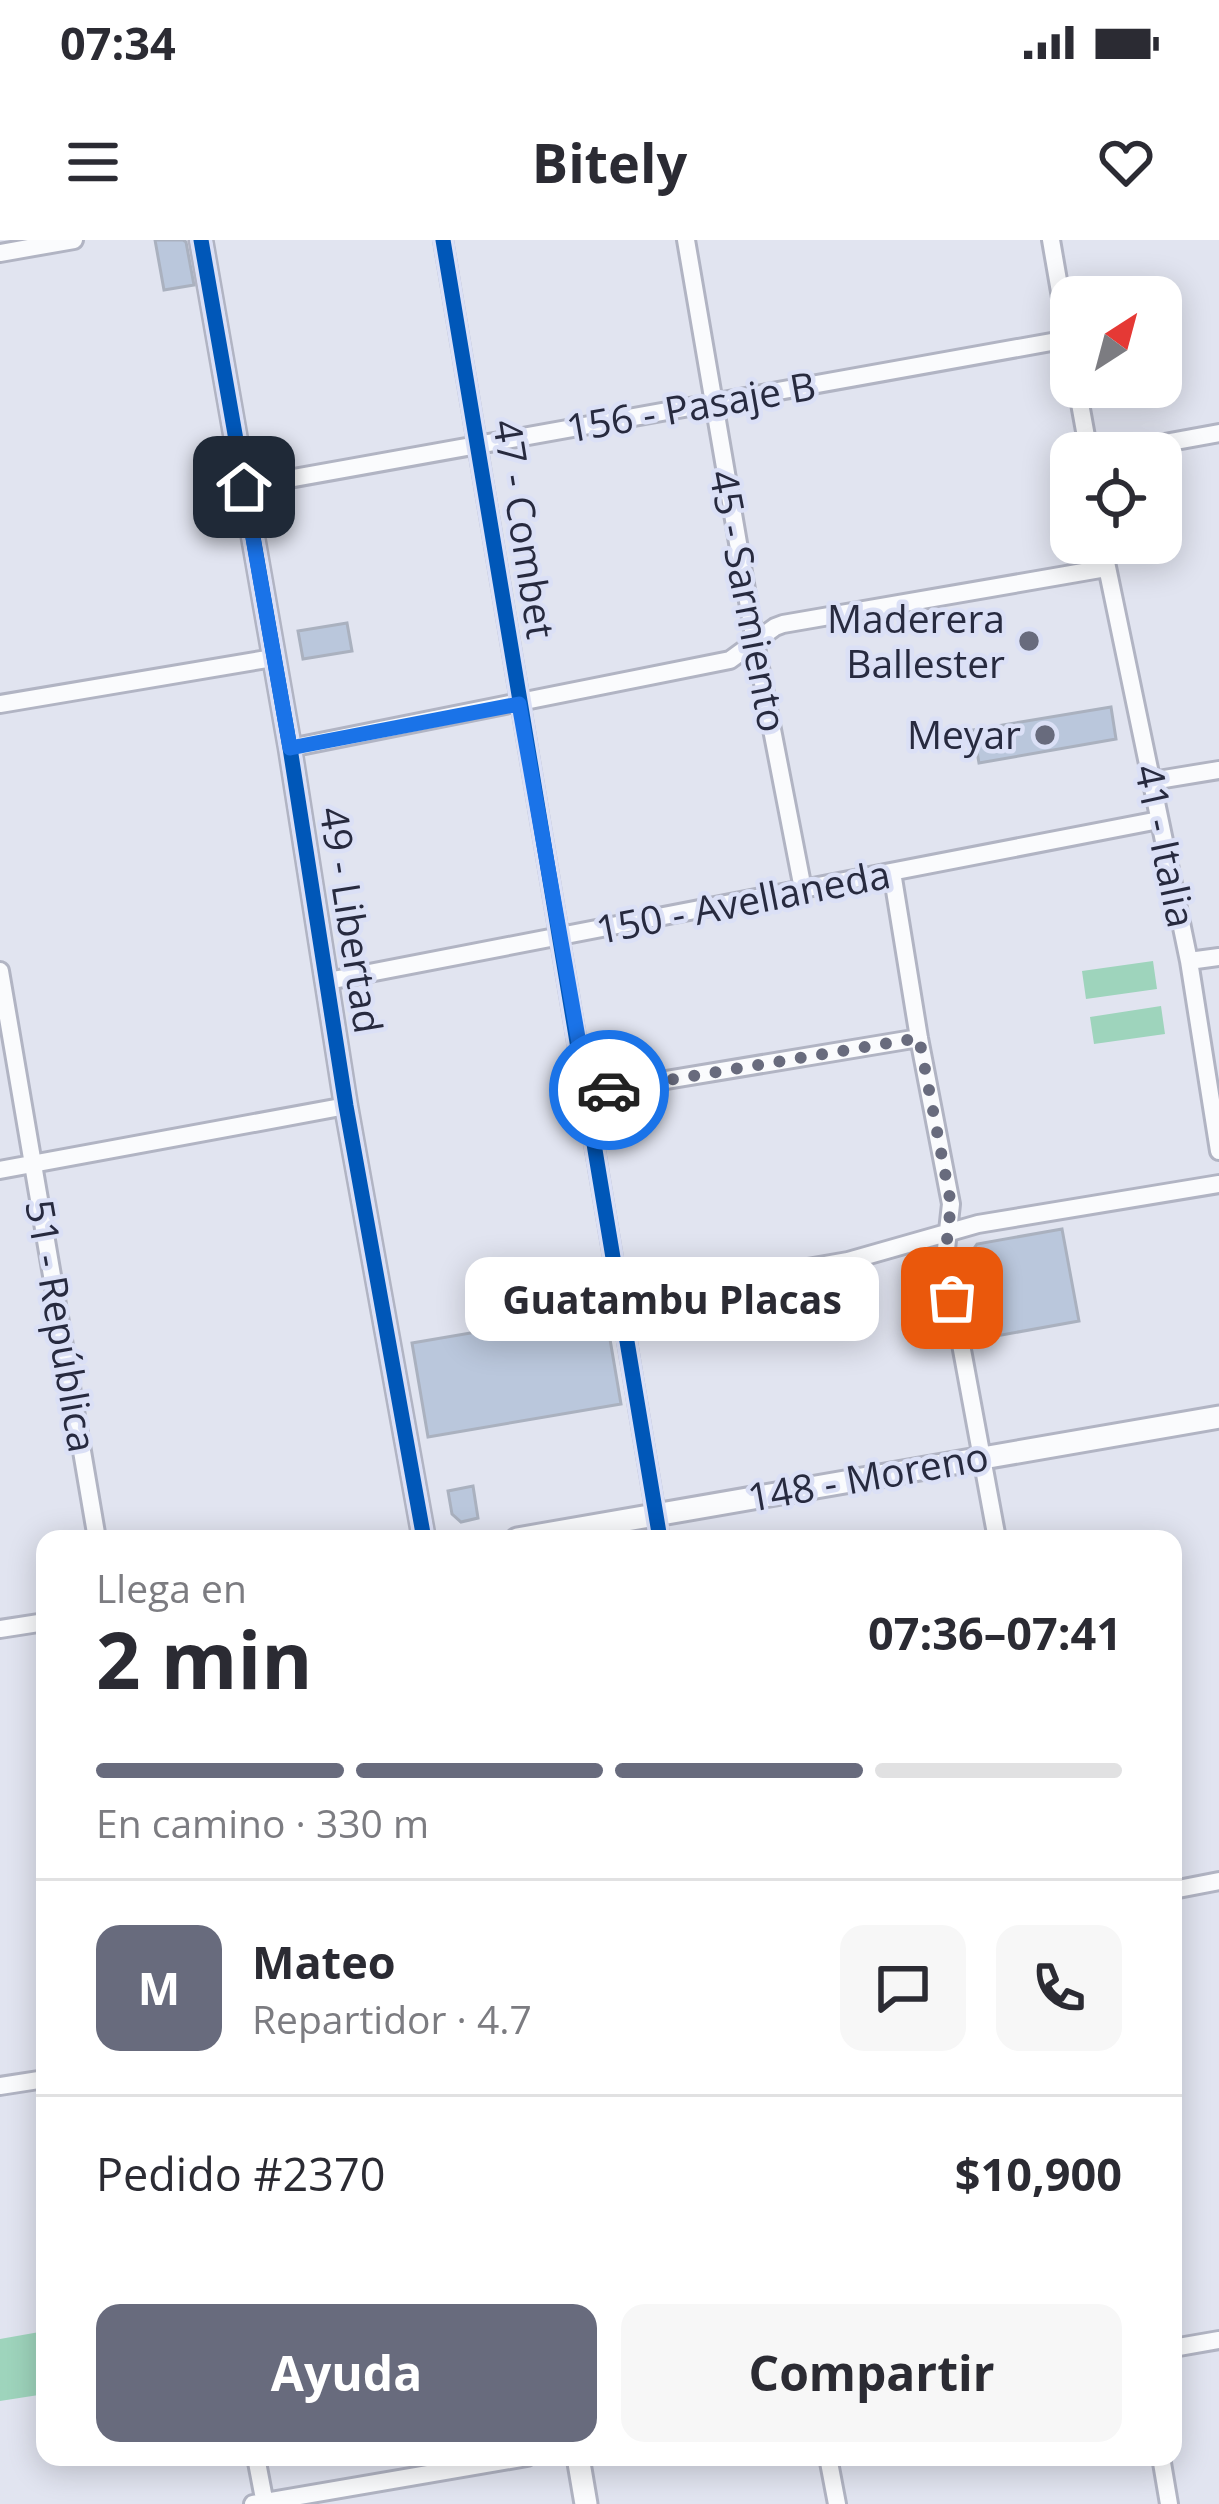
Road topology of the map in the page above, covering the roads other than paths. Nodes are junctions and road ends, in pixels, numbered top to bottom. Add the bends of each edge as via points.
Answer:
1 (74, 240) edge
2 (201, 240) edge
3 (443, 240) edge
4 (686, 240) edge
5 (1051, 240) edge
6 (0, 253) edge
7 (1057, 276) edge
8 (1050, 350) edge
9 (712, 404) junction
10 (1219, 433) edge
11 (1182, 440) edge
12 (476, 444) junction
13 (244, 487) junction
14 (1105, 564) edge
15 (1106, 568) junction
16 (755, 642) junction
17 (273, 658) junction
18 (0, 704) edge
19 (519, 704) junction
20 (290, 748) junction
21 (1219, 770) edge
22 (1152, 781) junction
23 (1159, 820) junction
24 (892, 872) junction
25 (803, 890) junction
26 (559, 938) junction
27 (1219, 957) edge
28 (1189, 961) junction
29 (0, 970) edge
30 (328, 981) junction
31 (919, 1038) junction
32 (588, 1094) junction
33 (346, 1106) junction
34 (1219, 1151) edge
35 (33, 1164) junction
36 (0, 1170) edge
37 (1219, 1184) edge
38 (948, 1232) junction
39 (620, 1301) junction
40 (1219, 1418) edge
41 (982, 1457) junction
42 (656, 1515) junction
43 (95, 1530) edge
44 (422, 1530) edge
45 (569, 1530) edge
46 (658, 1530) edge
47 (995, 1530) edge
48 (36, 1623) edge
49 (0, 1629) edge
50 (1219, 1881) edge
51 (1182, 1888) edge
52 (36, 2080) edge
53 (0, 2086) edge
54 (1219, 2340) edge
55 (1182, 2346) edge
56 (257, 2466) edge
57 (476, 2466) edge
58 (580, 2466) edge
59 (830, 2466) edge
60 (1163, 2466) edge
61 (261, 2504) edge
62 (586, 2504) edge
63 (836, 2504) edge
64 (1169, 2504) edge

1 - 6 street
2 - 13 street, 49 - Libertad
3 - 12 street, 47 - Combet
4 - 9 street, 45 - Sarmiento
5 - 7 street
8 - 9 street, 156 - Pasaje B
9 - 12 street, 156 - Pasaje B
9 - 16 street, 45 - Sarmiento
10 - 11 street
12 - 13 street, 156 - Pasaje B
12 - 19 street, 47 - Combet
13 - 17 street, 49 - Libertad
14 - 15 street, 41 - Italia
15 - 16 street via 783,624
15 - 22 street, 41 - Italia
16 - 19 street via 730,660
16 - 25 street, 45 - Sarmiento
17 - 18 street
17 - 20 street, 49 - Libertad
19 - 20 street
19 - 26 street, 47 - Combet
20 - 30 street, 49 - Libertad
21 - 22 street
22 - 23 street, 41 - Italia
23 - 24 street, 150 - Avellaneda
23 - 28 street, 41 - Italia
24 - 25 street, 150 - Avellaneda
24 - 31 street
25 - 26 street, 150 - Avellaneda
26 - 30 street, 150 - Avellaneda
26 - 32 street, 47 - Combet
27 - 28 street
28 - 34 street, 41 - Italia
29 - 35 street, 51 - República
30 - 33 street, 49 - Libertad
31 - 32 street
31 - 38 street via 951,1204
32 - 39 street, 47 - Combet
33 - 35 street
33 - 44 street, 49 - Libertad
35 - 36 street
35 - 43 street, 51 - República
37 - 38 street
38 - 39 street via 848,1261
38 - 41 street via 945,1258
39 - 42 street, 47 - Combet
40 - 41 street, 148 - Moreno
41 - 42 street, 148 - Moreno
41 - 47 street
42 - 45 street, 148 - Moreno
42 - 46 street, 47 - Combet
48 - 49 street
50 - 51 street
52 - 53 street
54 - 55 street
56 - 61 street
57 - 61 street
58 - 62 street
59 - 63 street
60 - 64 street

